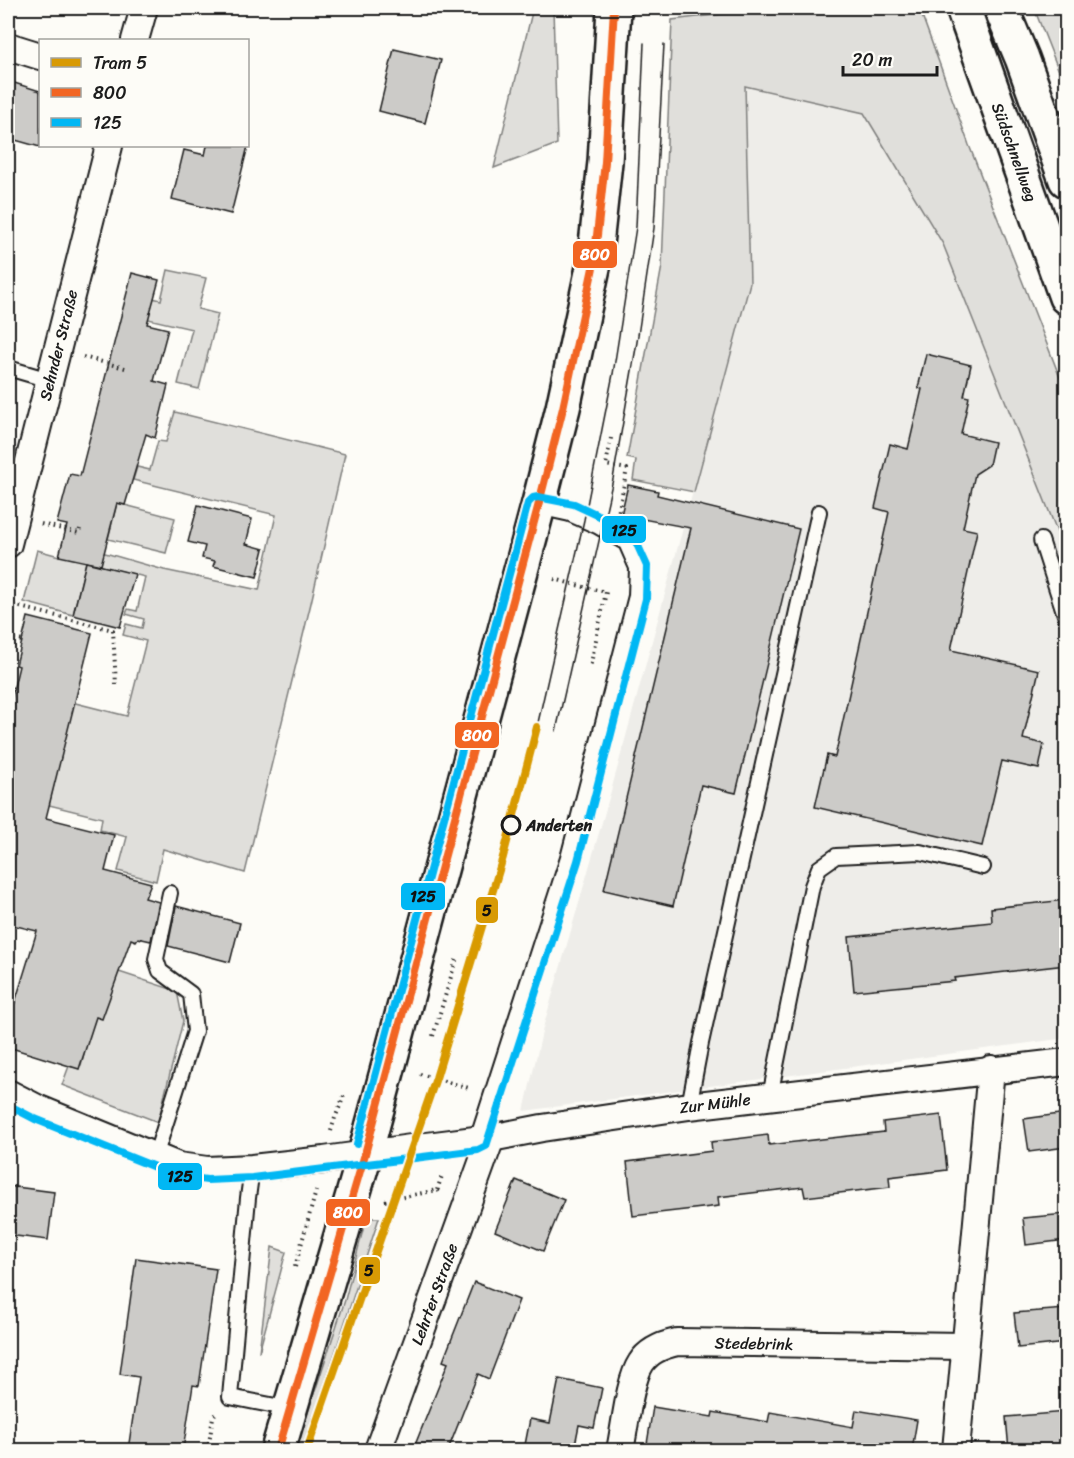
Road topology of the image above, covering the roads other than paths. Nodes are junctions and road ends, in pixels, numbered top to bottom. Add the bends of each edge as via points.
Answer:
1 (144, 8) edge
2 (614, 8) edge
3 (939, 8) edge
4 (963, 8) edge
5 (1001, 8) edge
6 (135, 39) edge
7 (976, 42) junction
8 (8, 46) edge
9 (39, 56) edge
10 (109, 147) edge
11 (1066, 180) edge
12 (1066, 297) edge
13 (8, 368) edge
14 (49, 380) junction
15 (538, 507) junction
16 (819, 512) dead end
17 (1041, 540) dead end
18 (8, 544) edge
19 (1066, 618) edge
20 (983, 867) dead end
21 (170, 893) dead end
22 (1066, 1062) edge
23 (991, 1070) junction
24 (8, 1094) edge
25 (770, 1096) junction
26 (689, 1106) junction
27 (484, 1139) junction
28 (365, 1154) junction
29 (155, 1157) junction
30 (252, 1168) junction
31 (965, 1346) junction
32 (291, 1409) junction
33 (278, 1450) edge
34 (378, 1450) edge
35 (620, 1450) edge
36 (956, 1450) edge

1 - 6 street
2 - 15 main road via 605,162 594,263
3 - 7 main road
4 - 7 main road, Südschnellweg
5 - 11 main road
7 - 12 main road, Südschnellweg
8 - 9 street
10 - 14 street, Sehnder Straße
13 - 14 lane
14 - 18 street, Sehnder Straße
15 - 27 lane via 570,514 626,543 637,568 636,596 568,858
15 - 28 main road
16 - 26 lane
17 - 19 lane
20 - 25 lane via 920,852 836,856 819,868 812,886
21 - 29 lane via 156,959 160,971 191,994 195,1031
22 - 23 street, Zur Mühle
23 - 25 street, Zur Mühle
23 - 31 street
24 - 29 street, Zur Mühle
25 - 26 street, Zur Mühle
26 - 27 street, Zur Mühle
27 - 28 street, Zur Mühle
27 - 34 street, Lehrter Straße via 468,1203
28 - 30 street, Zur Mühle
28 - 32 main road
29 - 30 street, Zur Mühle via 178,1166 207,1170
30 - 32 lane via 230,1397
31 - 35 street, Stedebrink via 665,1344 649,1353 633,1380
31 - 36 street
32 - 33 main road

